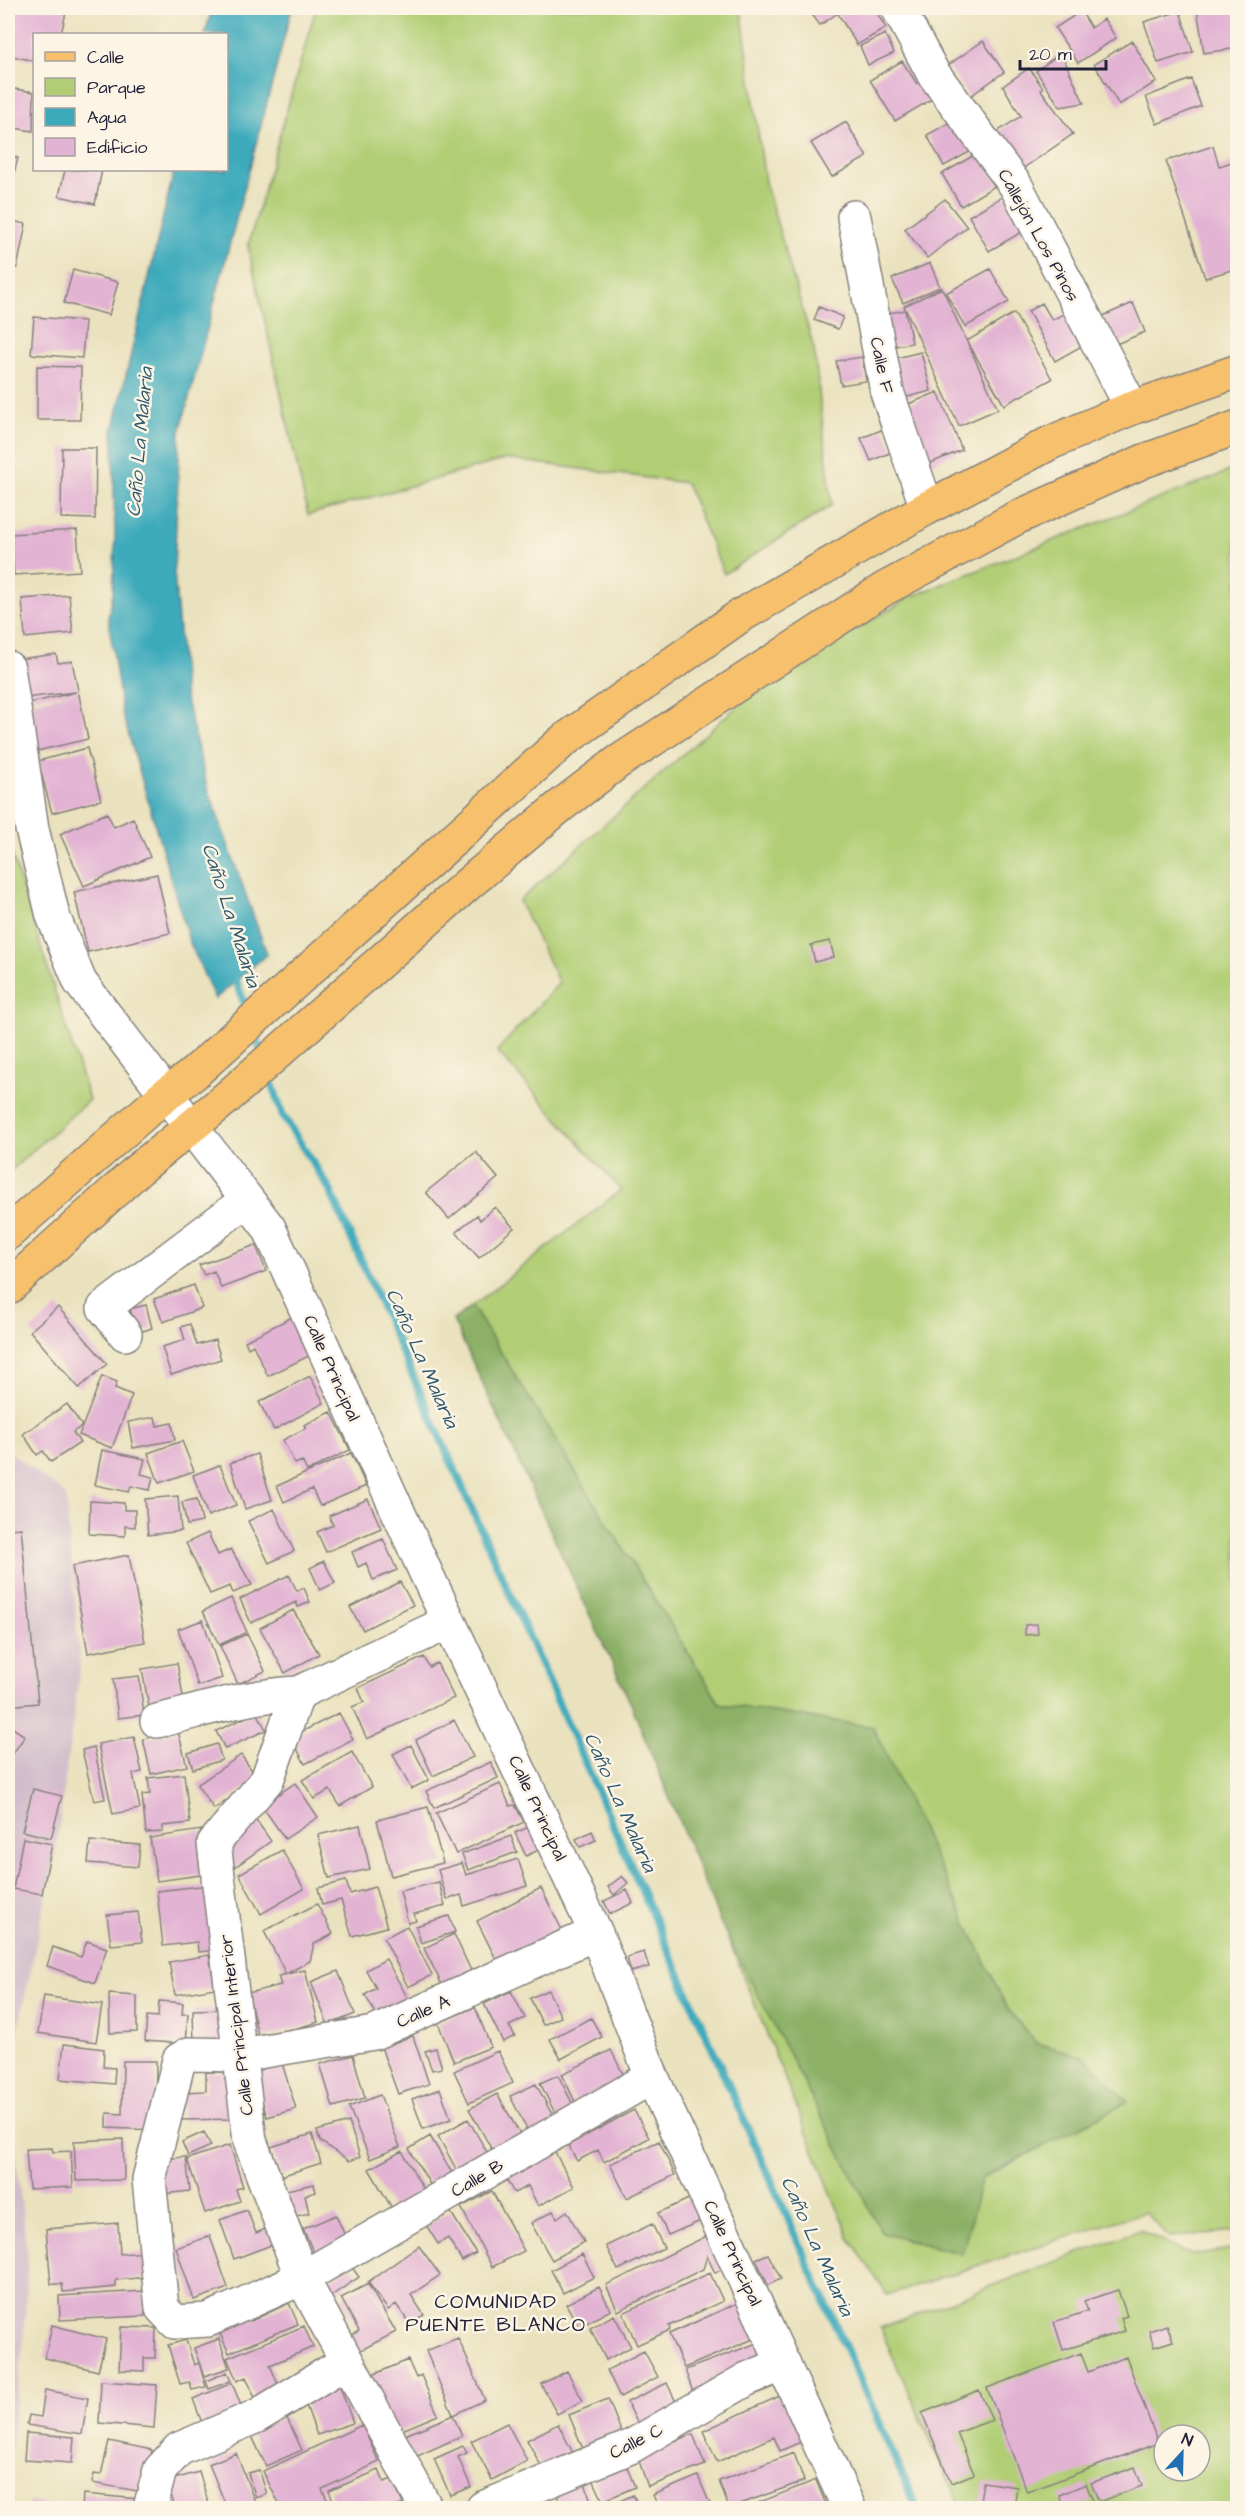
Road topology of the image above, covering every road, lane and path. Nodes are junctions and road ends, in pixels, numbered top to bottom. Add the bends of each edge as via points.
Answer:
1 (898, 8) edge
2 (854, 217) dead end
3 (1238, 371) edge
4 (1132, 408) junction
5 (1238, 427) edge
6 (927, 508) junction
7 (8, 668) edge
8 (165, 1095) junction
9 (192, 1127) junction
10 (247, 1200) junction
11 (8, 1233) edge
12 (8, 1288) edge
13 (125, 1334) dead end
14 (450, 1622) junction
15 (298, 1693) junction
16 (157, 1721) dead end
17 (596, 1933) junction
18 (240, 2055) junction
19 (652, 2077) junction
20 (302, 2277) junction
21 (346, 2362) junction
22 (784, 2364) junction
23 (150, 2508) edge
24 (426, 2508) edge
25 (483, 2508) edge
26 (849, 2508) edge

1 - 4 street, Callejón Los Pinos via 933,73 1016,186
2 - 6 street, Calle F via 887,392
3 - 4 main road
4 - 6 main road via 1050,443
5 - 9 main road via 1144,461 1018,517 884,589 618,762 559,807
6 - 8 main road via 740,616 563,741 192,1075
7 - 8 street, Calle Principal via 32,829 53,916 80,982
8 - 9 street, Calle Principal
8 - 11 main road
9 - 10 street, Calle Principal
9 - 12 main road via 139,1169
10 - 13 street via 104,1308
10 - 14 street, Calle Principal via 269,1228
14 - 15 street
14 - 17 street, Calle Principal
15 - 16 street via 244,1700
15 - 18 street, Calle Principal Interior via 267,1780 213,1843
17 - 18 street, Calle A via 374,2033
17 - 19 street, Calle Principal
18 - 20 street, Calle Principal Interior via 250,2141
18 - 20 street, Calle A via 189,2054 178,2060 149,2179 162,2308 175,2322 208,2320
19 - 20 street, Calle B
19 - 22 street, Calle Principal
20 - 21 street, Calle Principal Interior
21 - 23 street via 257,2416 179,2449 160,2470
21 - 24 street, Calle Principal Interior
22 - 25 street, Calle C via 747,2379 630,2447
22 - 26 street, Calle Principal

